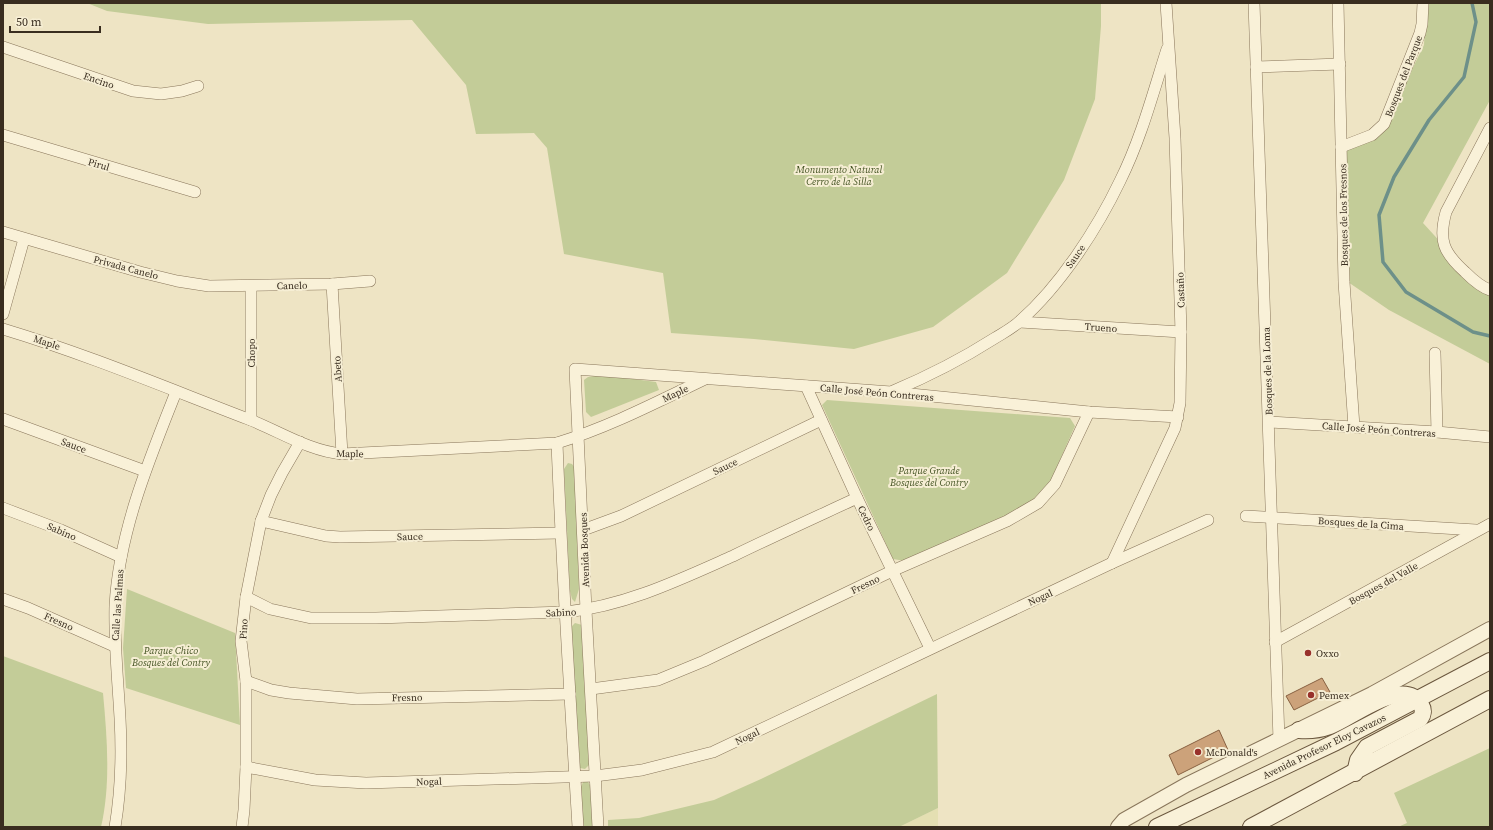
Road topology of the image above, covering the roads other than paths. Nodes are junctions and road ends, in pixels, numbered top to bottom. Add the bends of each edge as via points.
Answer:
1 (1166, 3) edge
2 (1254, 3) edge
3 (1338, 3) edge
4 (1423, 3) edge
5 (1169, 43) junction
6 (3, 47) edge
7 (1340, 64) junction
8 (1256, 67) junction
9 (198, 86) dead end
10 (1490, 128) edge
11 (3, 136) edge
12 (1341, 147) junction
13 (195, 192) dead end
14 (3, 232) edge
15 (24, 239) junction
16 (370, 280) dead end
17 (332, 284) junction
18 (251, 286) junction
19 (1490, 290) edge
20 (3, 314) edge
21 (1020, 322) junction
22 (3, 329) edge
23 (1181, 332) junction
24 (1435, 353) dead end
25 (575, 369) joint
26 (706, 378) junction
27 (806, 386) junction
28 (176, 392) junction
29 (891, 392) junction
30 (1089, 412) junction
31 (1178, 417) junction
32 (3, 419) edge
33 (251, 420) junction
34 (821, 420) junction
35 (1269, 422) junction
36 (1354, 427) junction
37 (1437, 432) junction
38 (579, 436) junction
39 (1490, 437) edge
40 (300, 442) junction
41 (557, 443) junction
42 (342, 454) junction
43 (145, 470) junction
44 (857, 498) junction
45 (3, 508) edge
46 (1246, 516) dead end
47 (1271, 517) junction
48 (1208, 520) dead end
49 (261, 521) junction
50 (1490, 524) edge
51 (583, 530) junction
52 (1476, 530) junction
53 (560, 533) junction
54 (120, 557) junction
55 (1112, 563) junction
56 (892, 571) junction
57 (246, 597) junction
58 (3, 599) edge
59 (586, 610) junction
60 (566, 612) junction
61 (1490, 629) edge
62 (1275, 642) junction
63 (114, 646) junction
64 (930, 648) junction
65 (1490, 661) edge
66 (246, 681) junction
67 (591, 689) junction
68 (570, 694) junction
69 (1490, 699) edge
70 (1418, 700) junction
71 (1299, 730) junction
72 (1279, 740) junction
73 (246, 767) junction
74 (1355, 773) junction
75 (575, 776) junction
76 (595, 776) junction
77 (115, 827) edge
78 (242, 827) edge
79 (578, 827) edge
80 (598, 827) edge
81 (1118, 827) edge
82 (1157, 827) edge
83 (1251, 827) edge

1 - 5 street, Castaño
2 - 8 street, Bosques de la Loma
3 - 7 street, Bosques de los Fresnos
4 - 12 street, Bosques del Parque via 1420,33 1384,124 1372,134
5 - 21 street, Sauce via 1138,138 1121,180 1100,219 1070,264
5 - 23 street, Castaño via 1175,138
6 - 9 street, Encino via 133,91 162,94 182,92
7 - 8 street
7 - 12 street, Bosques de los Fresnos
8 - 35 street, Bosques de la Loma
10 - 19 street via 1446,212 1442,237 1452,260 1469,276
11 - 13 street, Pirul
12 - 36 street, Bosques de los Fresnos via 1344,282
14 - 15 street, Privada Canelo
15 - 18 street, Privada Canelo via 177,281 208,286
15 - 20 street
16 - 17 street
17 - 18 street, Canelo
17 - 42 street, Abeto
18 - 33 street, Chopo
21 - 23 street, Trueno
21 - 29 street, Sauce via 936,372
22 - 28 street, Maple via 54,344
23 - 31 street, Castaño via 1181,398
24 - 37 street
25 - 26 street, Calle José Peón Contreras
25 - 38 street, Avenida Bosques
26 - 27 street, Calle José Peón Contreras
26 - 38 street, Maple via 626,417
27 - 29 street, Calle José Peón Contreras
27 - 34 street, Cedro
28 - 33 street, Maple
28 - 43 street, Calle las Palmas
29 - 30 street, Calle José Peón Contreras
30 - 31 street, Calle José Peón Contreras
30 - 56 street, Fresno via 1055,484 1038,503 1007,521
31 - 55 street, Castaño
32 - 43 street, Sauce
33 - 40 street, Maple
34 - 44 street, Cedro
34 - 51 street, Sauce via 621,516
35 - 36 street, Calle José Peón Contreras
35 - 47 street, Bosques de la Loma
36 - 37 street, Calle José Peón Contreras
37 - 39 street, Calle José Peón Contreras
38 - 41 street, Maple
38 - 51 street, Avenida Bosques
40 - 42 street, Maple
40 - 49 street, Pino via 279,478
41 - 42 street, Maple
41 - 53 street, Avenida Bosques
43 - 54 street, Calle las Palmas
44 - 56 street, Cedro
44 - 59 street, Sabino via 679,580 639,596
45 - 54 street, Sabino via 61,530
46 - 47 street, Bosques de la Cima
47 - 52 street, Bosques de la Cima
47 - 62 street, Bosques de la Loma
48 - 55 street, Nogal
49 - 53 street, Sauce via 340,537
49 - 57 street, Pino
50 - 52 street, Bosques del Valle
51 - 59 street, Avenida Bosques
52 - 62 street, Bosques del Valle
53 - 60 street, Avenida Bosques
54 - 63 street, Calle las Palmas
55 - 64 street, Nogal
56 - 64 street, Cedro
56 - 67 street, Fresno via 704,661 658,680
57 - 60 street, Sabino via 270,609 311,618
57 - 66 street, Pino via 241,641
58 - 63 street, Fresno
59 - 60 street, Sabino
59 - 67 street, Avenida Bosques
60 - 68 street, Avenida Bosques
61 - 71 street via 1372,694
62 - 72 street, Bosques de la Loma
63 - 77 street, Calle las Palmas via 121,763
64 - 76 street, Nogal via 713,752 642,770
65 - 70 main road, Avenida Profesor Eloy Cavazos
66 - 68 street, Fresno via 289,693 357,699
66 - 73 street, Pino
67 - 76 street, Avenida Bosques
68 - 75 street, Avenida Bosques
69 - 74 main road
70 - 71 main road via 1405,695 1389,696 1330,726 1318,730
70 - 74 main road via 1423,708 1420,719 1367,747 1358,760
70 - 82 main road, Avenida Profesor Eloy Cavazos
71 - 72 street
72 - 81 street via 1186,785 1124,820
73 - 75 street, Nogal via 315,780 366,783
73 - 78 street, Pino
74 - 83 main road
75 - 76 street, Nogal
75 - 79 street, Avenida Bosques
76 - 80 street, Avenida Bosques

